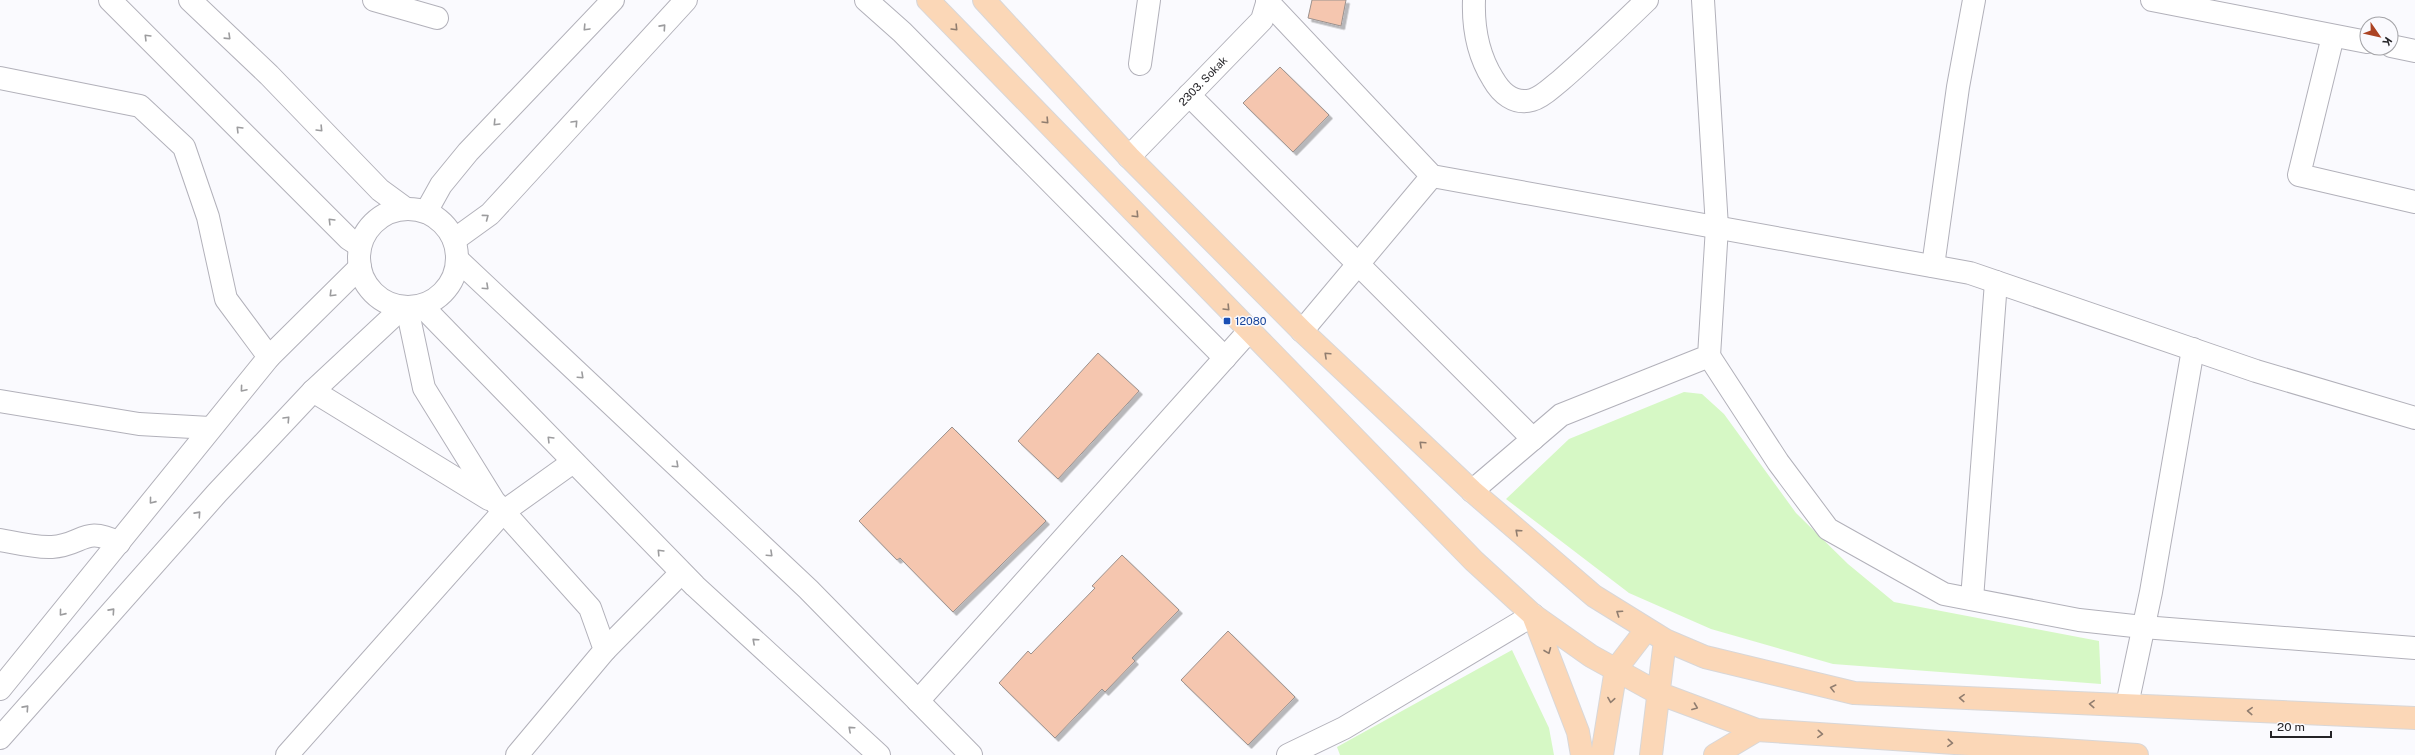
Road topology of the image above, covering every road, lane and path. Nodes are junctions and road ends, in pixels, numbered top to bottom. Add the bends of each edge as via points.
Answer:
1 (110, 0) edge
2 (374, 0) edge
3 (613, 0) edge
4 (686, 0) edge
5 (866, 0) edge
6 (928, 0) edge
7 (984, 0) edge
8 (1149, 0) edge
9 (1267, 0) edge
10 (1474, 0) edge
11 (1647, 0) edge
12 (1703, 0) edge
13 (1974, 0) edge
14 (2152, 0) edge
15 (203, 5) edge
16 (437, 18) dead end
17 (2333, 36) junction
18 (2359, 41) edge
19 (2399, 48) edge
20 (2415, 51) edge
21 (1140, 64) dead end
22 (0, 78) edge
23 (1189, 95) junction
24 (1129, 157) junction
25 (1432, 176) junction
26 (2415, 202) edge
27 (416, 210) junction
28 (1717, 227) junction
29 (456, 250) junction
30 (360, 257) junction
31 (1357, 265) junction
32 (1933, 266) junction
33 (1996, 282) junction
34 (410, 307) junction
35 (1302, 331) junction
36 (1249, 332) junction
37 (2193, 349) junction
38 (1709, 356) junction
39 (269, 358) junction
40 (1225, 358) junction
41 (313, 391) junction
42 (0, 401) edge
43 (2415, 418) edge
44 (210, 428) junction
45 (1533, 439) junction
46 (573, 462) junction
47 (1472, 491) junction
48 (498, 506) junction
49 (0, 540) edge
50 (118, 543) junction
51 (681, 573) junction
52 (1972, 599) junction
53 (1533, 615) junction
54 (2143, 627) junction
55 (1646, 630) junction
56 (1665, 640) junction
57 (2415, 648) edge
58 (605, 650) junction
59 (1616, 669) junction
60 (0, 689) edge
61 (1658, 693) junction
62 (918, 701) junction
63 (2127, 705) junction
64 (2415, 718) edge
65 (1758, 730) junction
66 (0, 738) edge
67 (868, 751) edge
68 (287, 755) edge
69 (516, 755) edge
70 (971, 755) edge
71 (1288, 755) edge
72 (1582, 755) edge
73 (1602, 755) edge
74 (1651, 755) edge
75 (1716, 755) edge
76 (2137, 755) edge

30 -> 1 street via 349,239
2 - 16 street
3 -> 27 street
29 -> 4 street
5 - 40 street via 902,32
6 -> 36 main road
7 - 24 main road
8 - 21 street
9 - 23 street, 2303. Sokak via 1262,20
9 - 25 street
10 - 11 street via 1478,42 1489,73 1506,95 1523,101 1540,96 1582,62
12 - 28 street
13 - 32 street via 1958,87
14 - 17 street
15 -> 27 street via 380,190
17 - 18 street
17 - 26 street via 2300,175
19 - 20 street
22 - 39 street via 140,106 184,147 208,217 226,299
23 - 24 street, 2303. Sokak
23 - 31 street
24 - 35 main road
25 - 28 street
25 - 31 street
27 - 29 street via 443,223
27 - 30 street via 386,214 375,223 370,228
28 - 32 street
28 - 38 street
29 - 34 street via 453,280 440,296
29 -> 62 street via 808,589
30 - 34 street via 367,286 382,301
30 -> 39 street
31 - 35 street
31 - 45 street
32 - 33 street via 1970,273
33 - 37 street
33 - 52 street
34 - 41 street
46 -> 34 street
34 - 48 street via 424,388
47 -> 35 main road
36 - 40 street
36 - 53 main road via 1474,561
37 - 43 street via 2256,371
37 - 54 street
38 - 45 street via 1561,415
38 - 52 street via 1778,462 1828,529 1944,594
39 -> 44 street
40 - 62 street
41 - 48 street
66 -> 41 street via 217,493
42 - 44 street via 139,424
44 -> 50 street
45 - 47 street
46 - 48 street
51 -> 46 street
55 -> 47 main road via 1594,596
48 - 58 street via 590,608
48 - 68 street
49 - 50 street via 49,548 66,545 92,534 108,537
50 -> 60 street
51 - 58 street
67 -> 51 street
52 - 54 street via 2079,620
53 - 59 main road via 1591,656
53 - 71 street via 1344,728
53 -> 72 main road via 1578,732
54 - 57 street
54 - 63 street
55 - 56 main road
55 - 59 main road
56 - 61 main road
63 -> 56 main road via 1854,693 1705,657
58 - 69 street
59 - 61 main road
59 -> 73 main road
61 -> 65 main road
61 - 74 main road
62 - 70 street
64 -> 63 main road
65 - 75 main road
65 -> 76 main road

